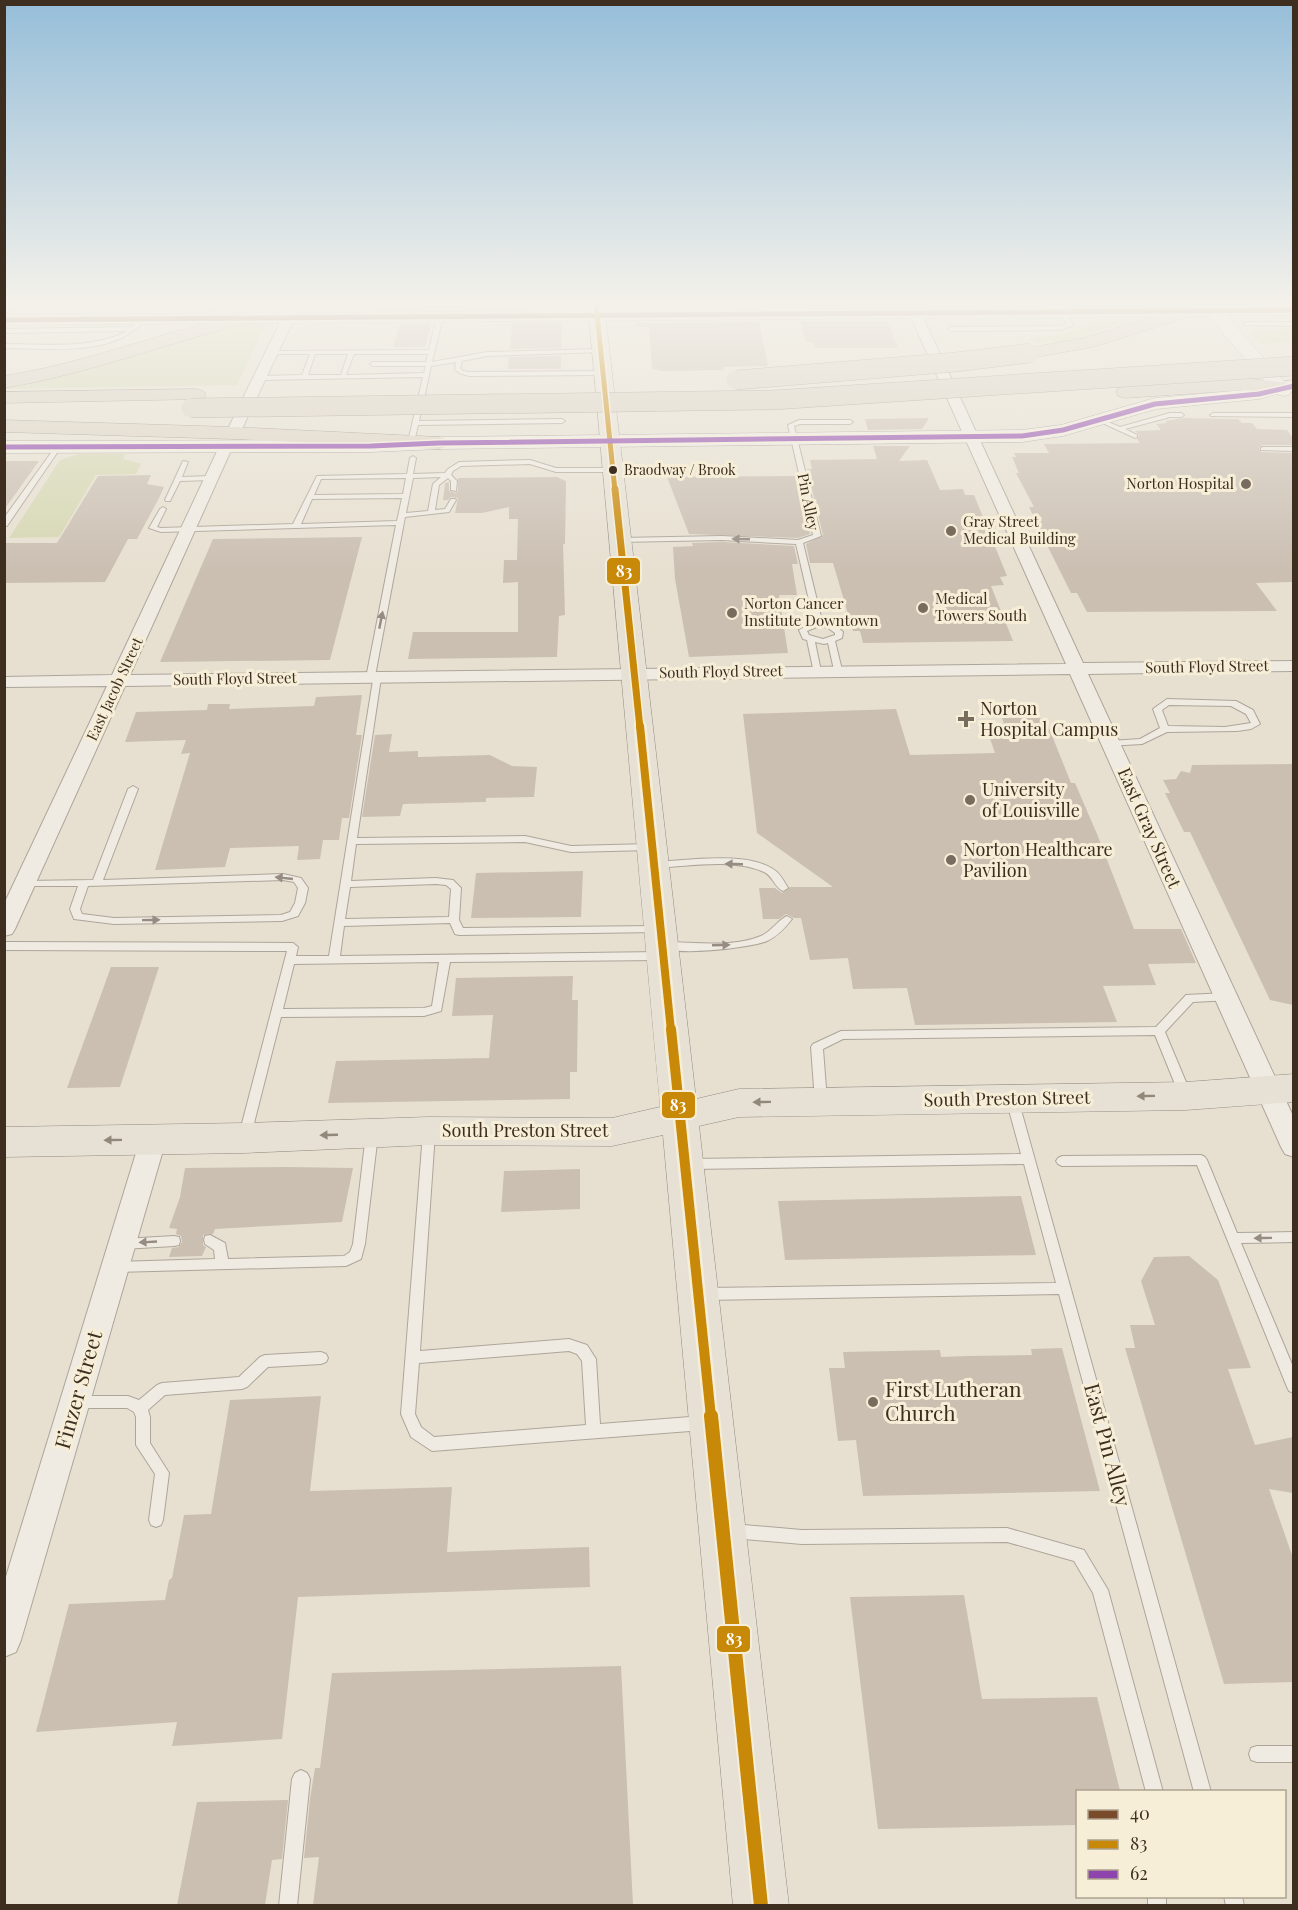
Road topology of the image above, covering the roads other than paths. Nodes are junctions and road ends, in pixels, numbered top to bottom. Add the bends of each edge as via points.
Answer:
1 (253, 393) edge
2 (424, 393) edge
3 (440, 393) edge
4 (605, 393) edge
5 (897, 393) edge
6 (951, 393) edge
7 (1107, 393) edge
8 (1262, 393) edge
9 (4, 398) edge
10 (194, 402) junction
11 (635, 402) junction
12 (4, 411) edge
13 (1181, 415) dead end
14 (1213, 415) dead end
15 (1293, 415) edge
16 (1099, 420) junction
17 (562, 422) dead end
18 (850, 422) dead end
19 (4, 426) edge
20 (1119, 429) junction
21 (1135, 436) dead end
22 (971, 437) junction
23 (229, 440) junction
24 (794, 440) junction
25 (610, 441) junction
26 (439, 442) joint
27 (414, 443) junction
28 (4, 447) edge
29 (58, 447) junction
30 (1263, 449) dead end
31 (1293, 449) edge
32 (185, 462) dead end
33 (613, 470) junction
34 (409, 475) junction
35 (448, 475) junction
36 (211, 478) junction
37 (178, 479) junction
38 (454, 490) dead end
39 (405, 496) junction
40 (309, 497) junction
41 (168, 500) dead end
42 (453, 500) dead end
43 (4, 503) edge
44 (19, 503) junction
45 (163, 508) dead end
46 (431, 513) junction
47 (401, 519) junction
48 (4, 524) edge
49 (296, 526) junction
50 (188, 529) junction
51 (620, 540) junction
52 (799, 542) junction
53 (818, 624) junction
54 (811, 640) junction
55 (831, 641) junction
56 (1293, 666) edge
57 (1076, 668) junction
58 (838, 670) junction
59 (817, 671) junction
60 (634, 673) junction
61 (374, 678) junction
62 (120, 680) junction
63 (4, 682) edge
64 (1165, 729) junction
65 (1110, 744) junction
66 (133, 789) dead end
67 (352, 841) junction
68 (653, 856) junction
69 (84, 883) junction
70 (97, 883) junction
71 (26, 884) junction
72 (345, 884) junction
73 (783, 888) dead end
74 (787, 919) dead end
75 (454, 920) junction
76 (339, 923) junction
77 (4, 928) edge
78 (662, 944) junction
79 (4, 946) edge
80 (445, 958) junction
81 (334, 959) junction
82 (291, 960) junction
83 (1226, 997) junction
84 (277, 1013) junction
85 (1159, 1031) junction
86 (1280, 1088) edge
87 (1186, 1096) junction
88 (1011, 1098) junction
89 (821, 1102) junction
90 (680, 1117) junction
91 (429, 1131) junction
92 (372, 1133) junction
93 (244, 1138) junction
94 (153, 1140) junction
95 (4, 1142) edge
96 (1293, 1147) edge
97 (1028, 1159) junction
98 (1062, 1161) dead end
99 (684, 1164) junction
100 (1293, 1237) edge
101 (1233, 1239) junction
102 (210, 1240) dead end
103 (174, 1241) dead end
104 (118, 1256) junction
105 (222, 1265) junction
106 (1064, 1288) junction
107 (697, 1294) junction
108 (321, 1358) dead end
109 (411, 1358) junction
110 (1293, 1388) edge
111 (75, 1402) junction
112 (140, 1408) junction
113 (709, 1423) junction
114 (593, 1431) junction
115 (156, 1520) dead end
116 (722, 1530) junction
117 (4, 1640) edge
118 (1257, 1754) dead end
119 (1293, 1754) edge
120 (301, 1779) dead end
121 (1155, 1790) edge
122 (1203, 1790) edge
123 (288, 1905) edge
124 (761, 1905) edge

1 - 23 street, East Jacob Street
2 - 27 lane
3 - 10 highway
4 - 25 main road
5 - 11 highway, bridge
6 - 22 street, East Gray Street
7 - 11 highway, bridge via 937,404
8 - 16 street via 1155,404
9 - 10 highway
10 - 11 highway, bridge
10 - 12 highway
13 - 20 lane
14 - 15 lane
16 - 20 lane
16 - 22 street via 1051,433
17 - 27 lane
18 - 24 lane via 793,423
19 - 23 highway
20 - 21 lane
22 - 24 street
22 - 57 street, East Gray Street
23 - 27 highway
23 - 29 street
23 - 36 street, East Jacob Street
24 - 25 street
24 - 52 lane, Pin Alley via 817,536
25 - 26 street
25 - 33 main road
26 - 27 highway
27 - 34 lane
28 - 29 street
29 - 44 lane
30 - 31 lane
32 - 37 lane
33 - 35 lane via 556,470 530,462 459,464
33 - 51 main road
34 - 35 lane
34 - 39 lane
34 - 40 lane via 319,477
35 - 38 lane
35 - 46 lane via 436,484
36 - 37 lane
36 - 50 street, East Jacob Street
37 - 41 lane
39 - 40 lane
39 - 47 lane
40 - 49 lane
42 - 46 lane via 447,511
43 - 44 lane
44 - 48 lane
45 - 50 lane via 153,528
46 - 47 lane
47 - 49 lane
61 -> 47 lane
49 - 50 lane
50 - 62 street, East Jacob Street
52 -> 51 lane via 722,538
51 - 60 main road
52 - 53 lane, Pin Alley
53 - 54 lane via 803,630
53 - 55 lane via 839,632
54 - 55 lane
54 - 59 lane
55 - 58 lane
56 - 57 street, South Floyd Street
57 - 58 street, South Floyd Street
57 - 65 street, East Gray Street
58 - 59 street, South Floyd Street
59 - 60 street, South Floyd Street
60 - 61 street, South Floyd Street
60 - 68 main road
61 - 62 street, South Floyd Street
61 - 67 lane
62 - 63 street, South Floyd Street
62 - 71 street, East Jacob Street
64 - 64 lane via 1157,709 1167,702 1233,703 1250,712 1256,724 1238,728
64 - 65 lane via 1142,741
65 - 83 street, East Gray Street
66 - 70 lane
67 - 68 lane via 525,839 571,849
67 - 72 lane
73 -> 68 lane via 768,870 751,865
68 - 78 main road
69 - 70 lane
69 -> 70 lane via 75,909 78,917 92,920 282,918 294,914 303,888 297,880 283,877
69 - 71 lane
71 - 77 street, East Jacob Street
72 - 75 lane via 449,882 456,888
72 - 76 lane
78 -> 74 lane via 758,941 781,929
75 - 76 lane
75 - 78 lane via 459,932
76 - 81 lane
78 - 80 lane
78 - 90 main road
79 - 82 lane via 293,947
80 - 81 lane
80 - 84 lane via 437,1008 424,1012
81 - 82 lane
82 - 84 lane
83 - 85 lane via 1190,998
83 - 86 street, East Gray Street
84 - 93 lane
85 - 87 lane
85 - 89 lane via 841,1035 817,1047
86 - 87 main road, South Preston Street
86 - 96 street, East Gray Street
87 -> 88 main road, South Preston Street
88 - 89 main road, South Preston Street
88 - 97 lane, East Pin Alley
89 -> 90 main road, South Preston Street via 740,1103
90 - 91 main road, South Preston Street via 612,1132
90 - 99 main road
91 - 92 main road, South Preston Street
91 - 109 lane
92 -> 93 main road, South Preston Street
92 - 105 lane via 356,1255 346,1261
93 - 94 main road, South Preston Street
94 -> 95 main road, South Preston Street
94 - 104 street, Finzer Street
97 - 99 lane
97 - 106 lane, East Pin Alley
98 - 101 lane via 1201,1160
99 - 107 main road
100 -> 101 lane
101 - 110 lane
102 - 105 lane via 220,1247
103 -> 104 lane
104 - 105 lane
104 - 111 street, Finzer Street
106 - 107 lane
106 - 122 lane, East Pin Alley
107 - 113 main road
108 - 112 lane via 265,1361 242,1383 162,1389
109 - 114 lane via 569,1345 582,1349 589,1359
109 - 114 lane via 408,1414 416,1432 432,1444
111 - 112 lane via 128,1402
111 - 117 street, Finzer Street
112 - 115 lane via 143,1445 162,1473
113 - 114 lane
113 - 116 main road
116 - 121 lane via 802,1537 1007,1535 1079,1555 1100,1590
116 - 124 main road
118 - 119 lane
120 - 123 lane

